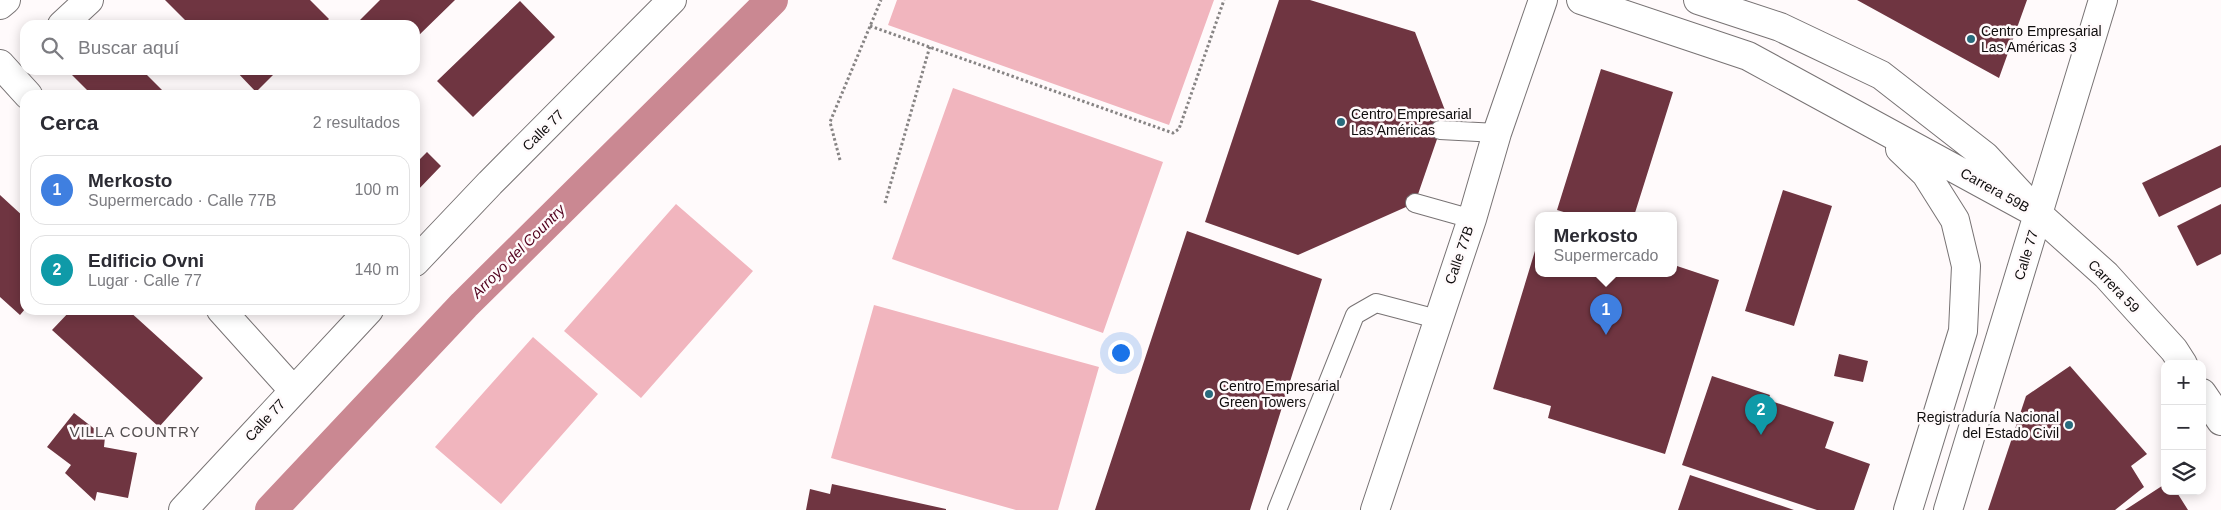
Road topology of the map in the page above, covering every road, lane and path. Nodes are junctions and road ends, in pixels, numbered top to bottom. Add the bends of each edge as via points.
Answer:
1 (6, 0) edge
2 (89, 0) edge
3 (672, 0) edge
4 (881, 0) edge
5 (1224, 0) edge
6 (1543, 0) edge
7 (1581, 0) edge
8 (1698, 0) edge
9 (2103, 0) edge
10 (0, 5) edge
11 (67, 20) edge
12 (870, 26) junction
13 (930, 46) junction
14 (9, 71) edge
15 (24, 90) edge
16 (1872, 123) junction
17 (1440, 130) dead end
18 (1497, 133) junction
19 (840, 160) dead end
20 (885, 203) dead end
21 (1415, 203) dead end
22 (2038, 214) junction
23 (1472, 219) junction
24 (420, 257) edge
25 (226, 315) edge
26 (364, 315) edge
27 (1437, 319) junction
28 (2180, 360) edge
29 (293, 390) junction
30 (2206, 399) edge
31 (2221, 421) edge
32 (183, 510) edge
33 (1277, 510) edge
34 (1375, 510) edge
35 (1908, 510) edge
36 (1948, 510) edge

1 - 10 street
2 - 11 street
3 - 24 street, Calle 77
4 - 12 path
5 - 13 path via 1182,122 1173,133
6 - 18 street, Calle 77B
7 - 16 street, Carrera 59B via 1748,56
8 - 22 street, Carrera 59B via 1780,27 1880,75 1985,156
9 - 22 street, Calle 77
12 - 13 path
12 - 19 path via 830,122
13 - 20 path
14 - 15 street
16 - 22 street, Carrera 59B
16 - 35 street via 1926,174 1955,220 1966,266 1963,331
17 - 18 lane
18 - 23 street, Calle 77B
21 - 23 lane
22 - 28 street, Carrera 59 via 2106,275
22 - 36 street, Calle 77
23 - 27 street, Calle 77B
25 - 29 street
26 - 29 street, Calle 77
27 - 33 lane via 1376,303 1355,315
27 - 34 street, Calle 77B
29 - 32 street, Calle 77
30 - 31 street

